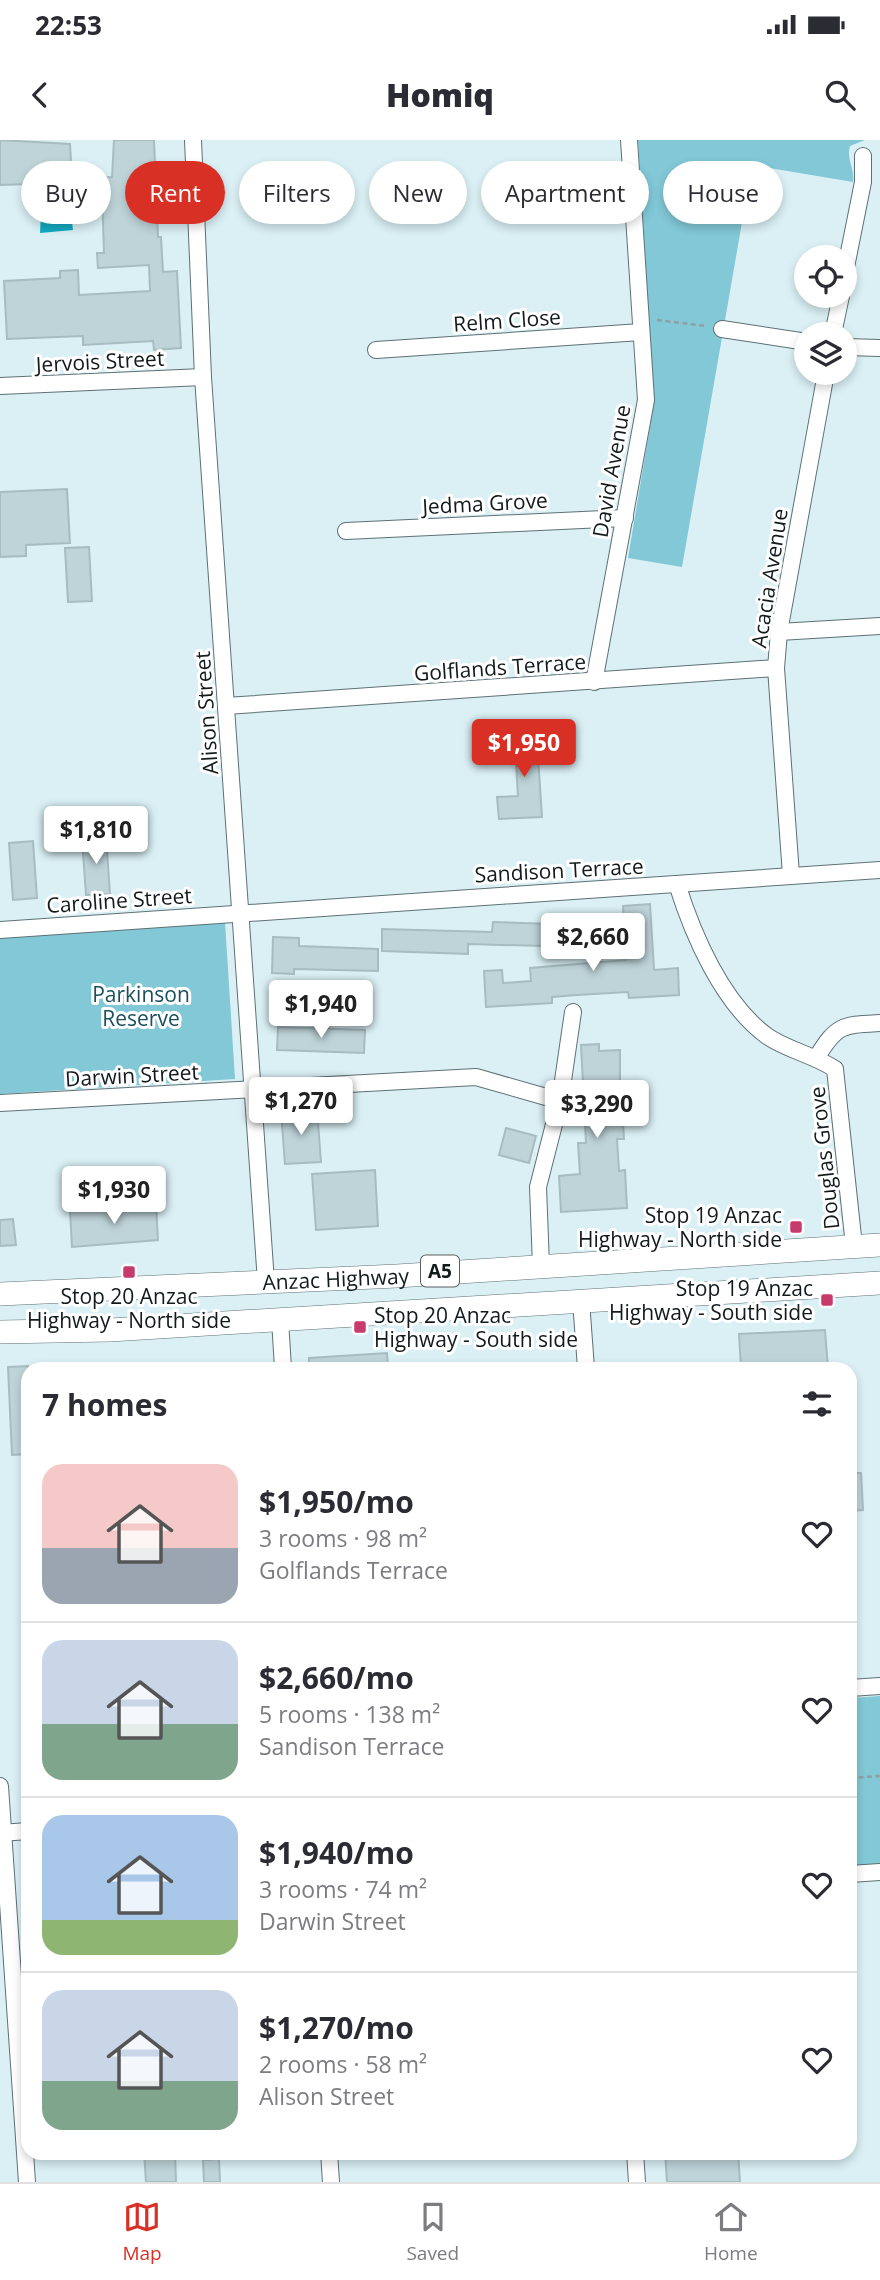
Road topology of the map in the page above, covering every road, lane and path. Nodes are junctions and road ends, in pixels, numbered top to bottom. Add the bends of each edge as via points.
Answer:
1 (192, 140) edge
2 (629, 140) edge
3 (863, 156) dead end
4 (850, 245) edge
5 (640, 325) junction
6 (722, 328) joint
7 (794, 340) edge
8 (857, 347) edge
9 (880, 348) edge
10 (376, 350) dead end
11 (202, 377) junction
12 (824, 385) edge
13 (0, 386) edge
14 (625, 518) junction
15 (346, 531) dead end
16 (880, 626) edge
17 (779, 632) junction
18 (776, 668) junction
19 (594, 682) junction
20 (226, 706) junction
21 (880, 870) edge
22 (791, 875) junction
23 (677, 884) junction
24 (240, 911) junction
25 (0, 930) edge
26 (573, 1012) dead end
27 (880, 1023) edge
28 (817, 1057) junction
29 (252, 1089) junction
30 (560, 1101) junction
31 (0, 1103) edge
32 (880, 1245) edge
33 (854, 1246) junction
34 (541, 1266) junction
35 (445, 1271) junction
36 (397, 1276) junction
37 (266, 1282) junction
38 (880, 1283) edge
39 (136, 1290) junction
40 (81, 1293) junction
41 (0, 1294) edge
42 (581, 1301) junction
43 (450, 1309) junction
44 (417, 1311) junction
45 (280, 1320) junction
46 (147, 1328) junction
47 (110, 1330) junction
48 (0, 1332) edge
49 (283, 1362) edge
50 (586, 1362) edge
51 (880, 1686) edge
52 (857, 1688) edge
53 (880, 1776) edge
54 (857, 1778) edge
55 (0, 1786) edge
56 (21, 1832) edge
57 (1, 1833) edge
58 (880, 1872) edge
59 (857, 1874) edge
60 (21, 2101) edge
61 (25, 2160) edge
62 (330, 2160) edge
63 (636, 2160) edge
64 (27, 2182) edge
65 (331, 2182) edge
66 (637, 2182) edge

1 - 11 street, Alison Street
2 - 5 street, David Avenue
3 - 4 street via 863,182
5 - 6 path
5 - 10 street, Relm Close
5 - 14 street, David Avenue via 646,400
6 - 7 street
8 - 9 street
11 - 13 street, Jervois Street
11 - 20 street, Alison Street
12 - 17 street, Acacia Avenue
14 - 15 street, Jedma Grove
14 - 19 street, David Avenue
16 - 17 street
17 - 18 street, Acacia Avenue
18 - 19 street, Golflands Terrace
18 - 22 street, Acacia Avenue
19 - 20 street, Golflands Terrace
20 - 24 street, Alison Street
21 - 22 street, Sandison Terrace
22 - 23 street, Sandison Terrace
23 - 24 street, Sandison Terrace
23 - 28 street, Douglas Grove via 690,925 728,995 767,1036
24 - 25 street, Caroline Street
24 - 29 street, Alison Street
26 - 30 street
27 - 28 street via 853,1024 832,1032
28 - 33 street, Douglas Grove via 835,1069 839,1086
29 - 30 street, Darwin Street via 476,1077
29 - 31 street, Darwin Street
29 - 37 street, Alison Street
30 - 34 street via 538,1187
32 - 33 highway, Anzac Highway / A5
33 - 34 highway, Anzac Highway / A5
34 - 35 highway, Anzac Highway / A5
35 - 36 highway, Anzac Highway / A5
35 - 43 highway via 440,1287 442,1301
36 - 37 highway, Anzac Highway / A5
36 - 44 highway via 417,1286
37 - 39 highway, Anzac Highway / A5
38 - 42 highway, Anzac Highway / A5
39 - 40 highway, Anzac Highway / A5
39 - 46 highway via 130,1296 132,1308
40 - 41 highway, Anzac Highway / A5
40 - 47 highway via 107,1304 114,1320
42 - 43 highway, Anzac Highway / A5
42 - 50 street
43 - 44 highway, Anzac Highway / A5
44 - 45 highway, Anzac Highway / A5
45 - 46 highway, Anzac Highway / A5
45 - 49 street
46 - 47 highway, Anzac Highway / A5
47 - 48 highway, Anzac Highway / A5
51 - 52 street
53 - 54 path
55 - 57 street
56 - 57 street
57 - 60 street
58 - 59 street
61 - 64 street
62 - 65 street
63 - 66 street

